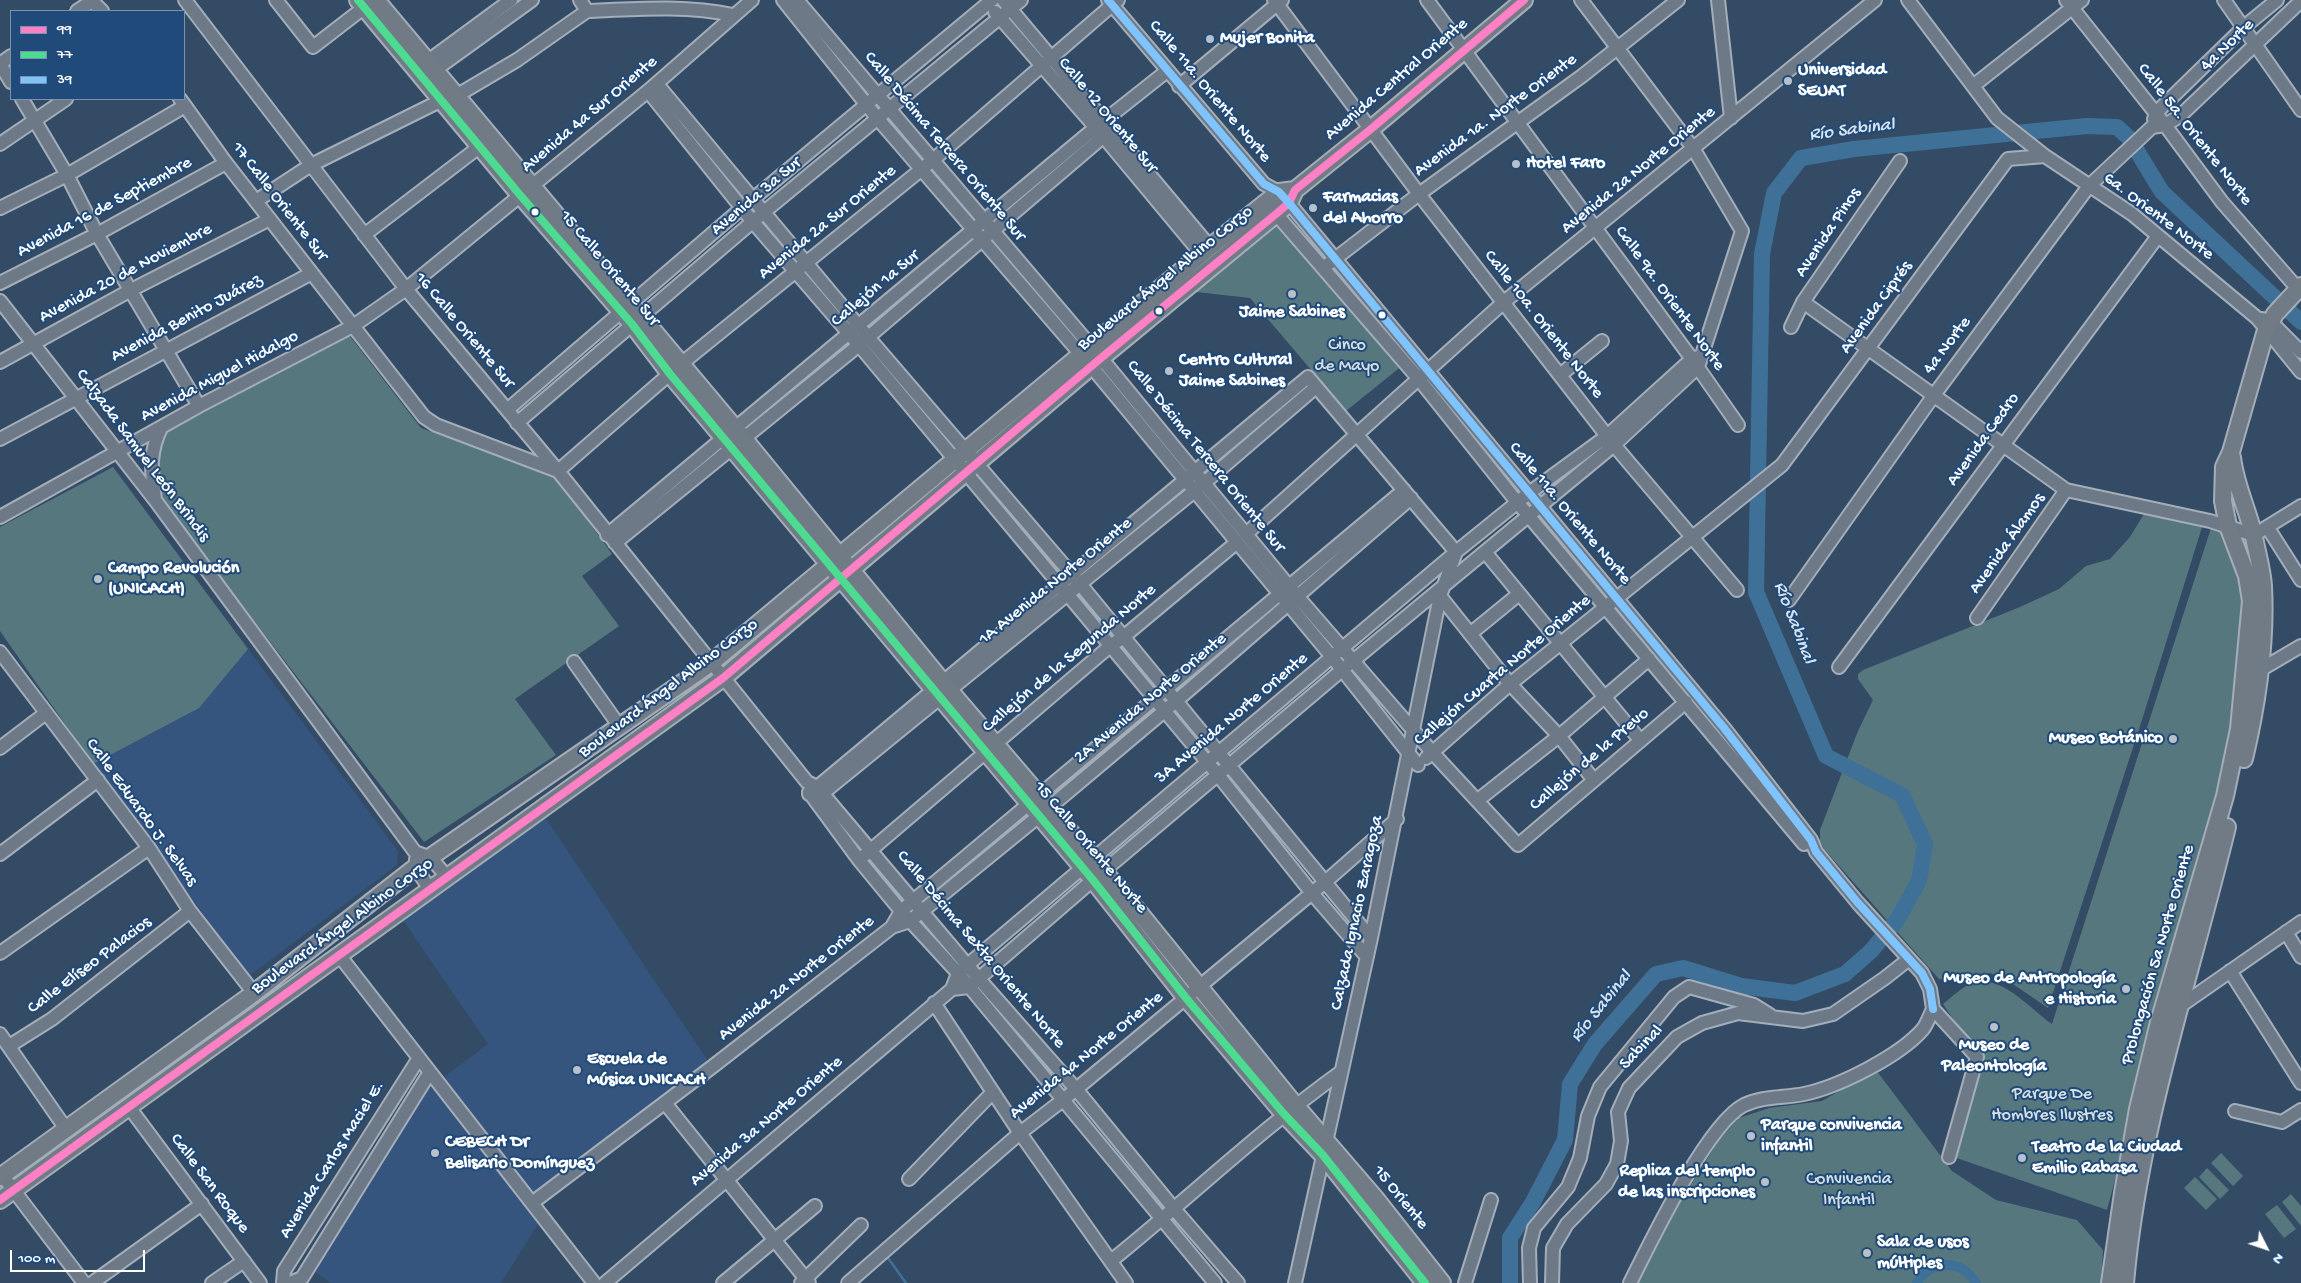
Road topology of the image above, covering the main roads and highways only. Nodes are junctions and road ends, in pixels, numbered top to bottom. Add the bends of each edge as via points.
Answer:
1 (1524, 0) edge
2 (368, 2) edge
3 (1281, 201) junction
4 (2297, 290) edge
5 (1091, 357) junction
6 (2231, 452) junction
7 (965, 462) junction
8 (834, 560) junction
9 (846, 574) junction
10 (2252, 671) junction
11 (2245, 731) junction
12 (2145, 1110) junction
13 (1324, 1147) junction
14 (1, 1176) edge
15 (0, 1200) edge
16 (1425, 1283) edge
17 (1442, 1283) edge
18 (2110, 1283) edge
19 (2125, 1283) edge

1 - 3 main road, Avenida Central Oriente via 1372,129
2 - 8 main road, 15 Calle Oriente Sur
3 - 5 main road, Boulevard Ángel Albino Corzo
3 - 5 main road, Boulevard Ángel Albino Corzo via 1206,251
4 - 6 main road via 2267,321
5 - 7 main road, Boulevard Ángel Albino Corzo
6 - 10 main road via 2224,467 2223,501 2228,526 2247,576 2251,601
6 - 10 main road via 2234,474 2261,531 2263,584
7 - 8 main road, Boulevard Ángel Albino Corzo
7 - 9 main road, Boulevard Ángel Albino Corzo
8 - 9 main road, 15 Calle Oriente Norte
8 - 14 main road, Boulevard Ángel Albino Corzo via 710,663 431,858 416,859 254,993
9 - 13 main road, 15 Calle Oriente Norte
9 - 15 main road, Boulevard Ángel Albino Corzo via 723,678
10 - 11 main road
11 - 12 main road, Prolongación 5a Norte Oriente via 2219,864
11 - 12 main road, Prolongación 5a Norte Oriente via 2159,1022
12 - 18 main road, Prolongación 5a Norte Oriente via 2123,1193
12 - 19 main road, Prolongación 5a Norte Oriente
13 - 16 main road, 15 Oriente
13 - 17 main road, 15 Oriente via 1375,1198

